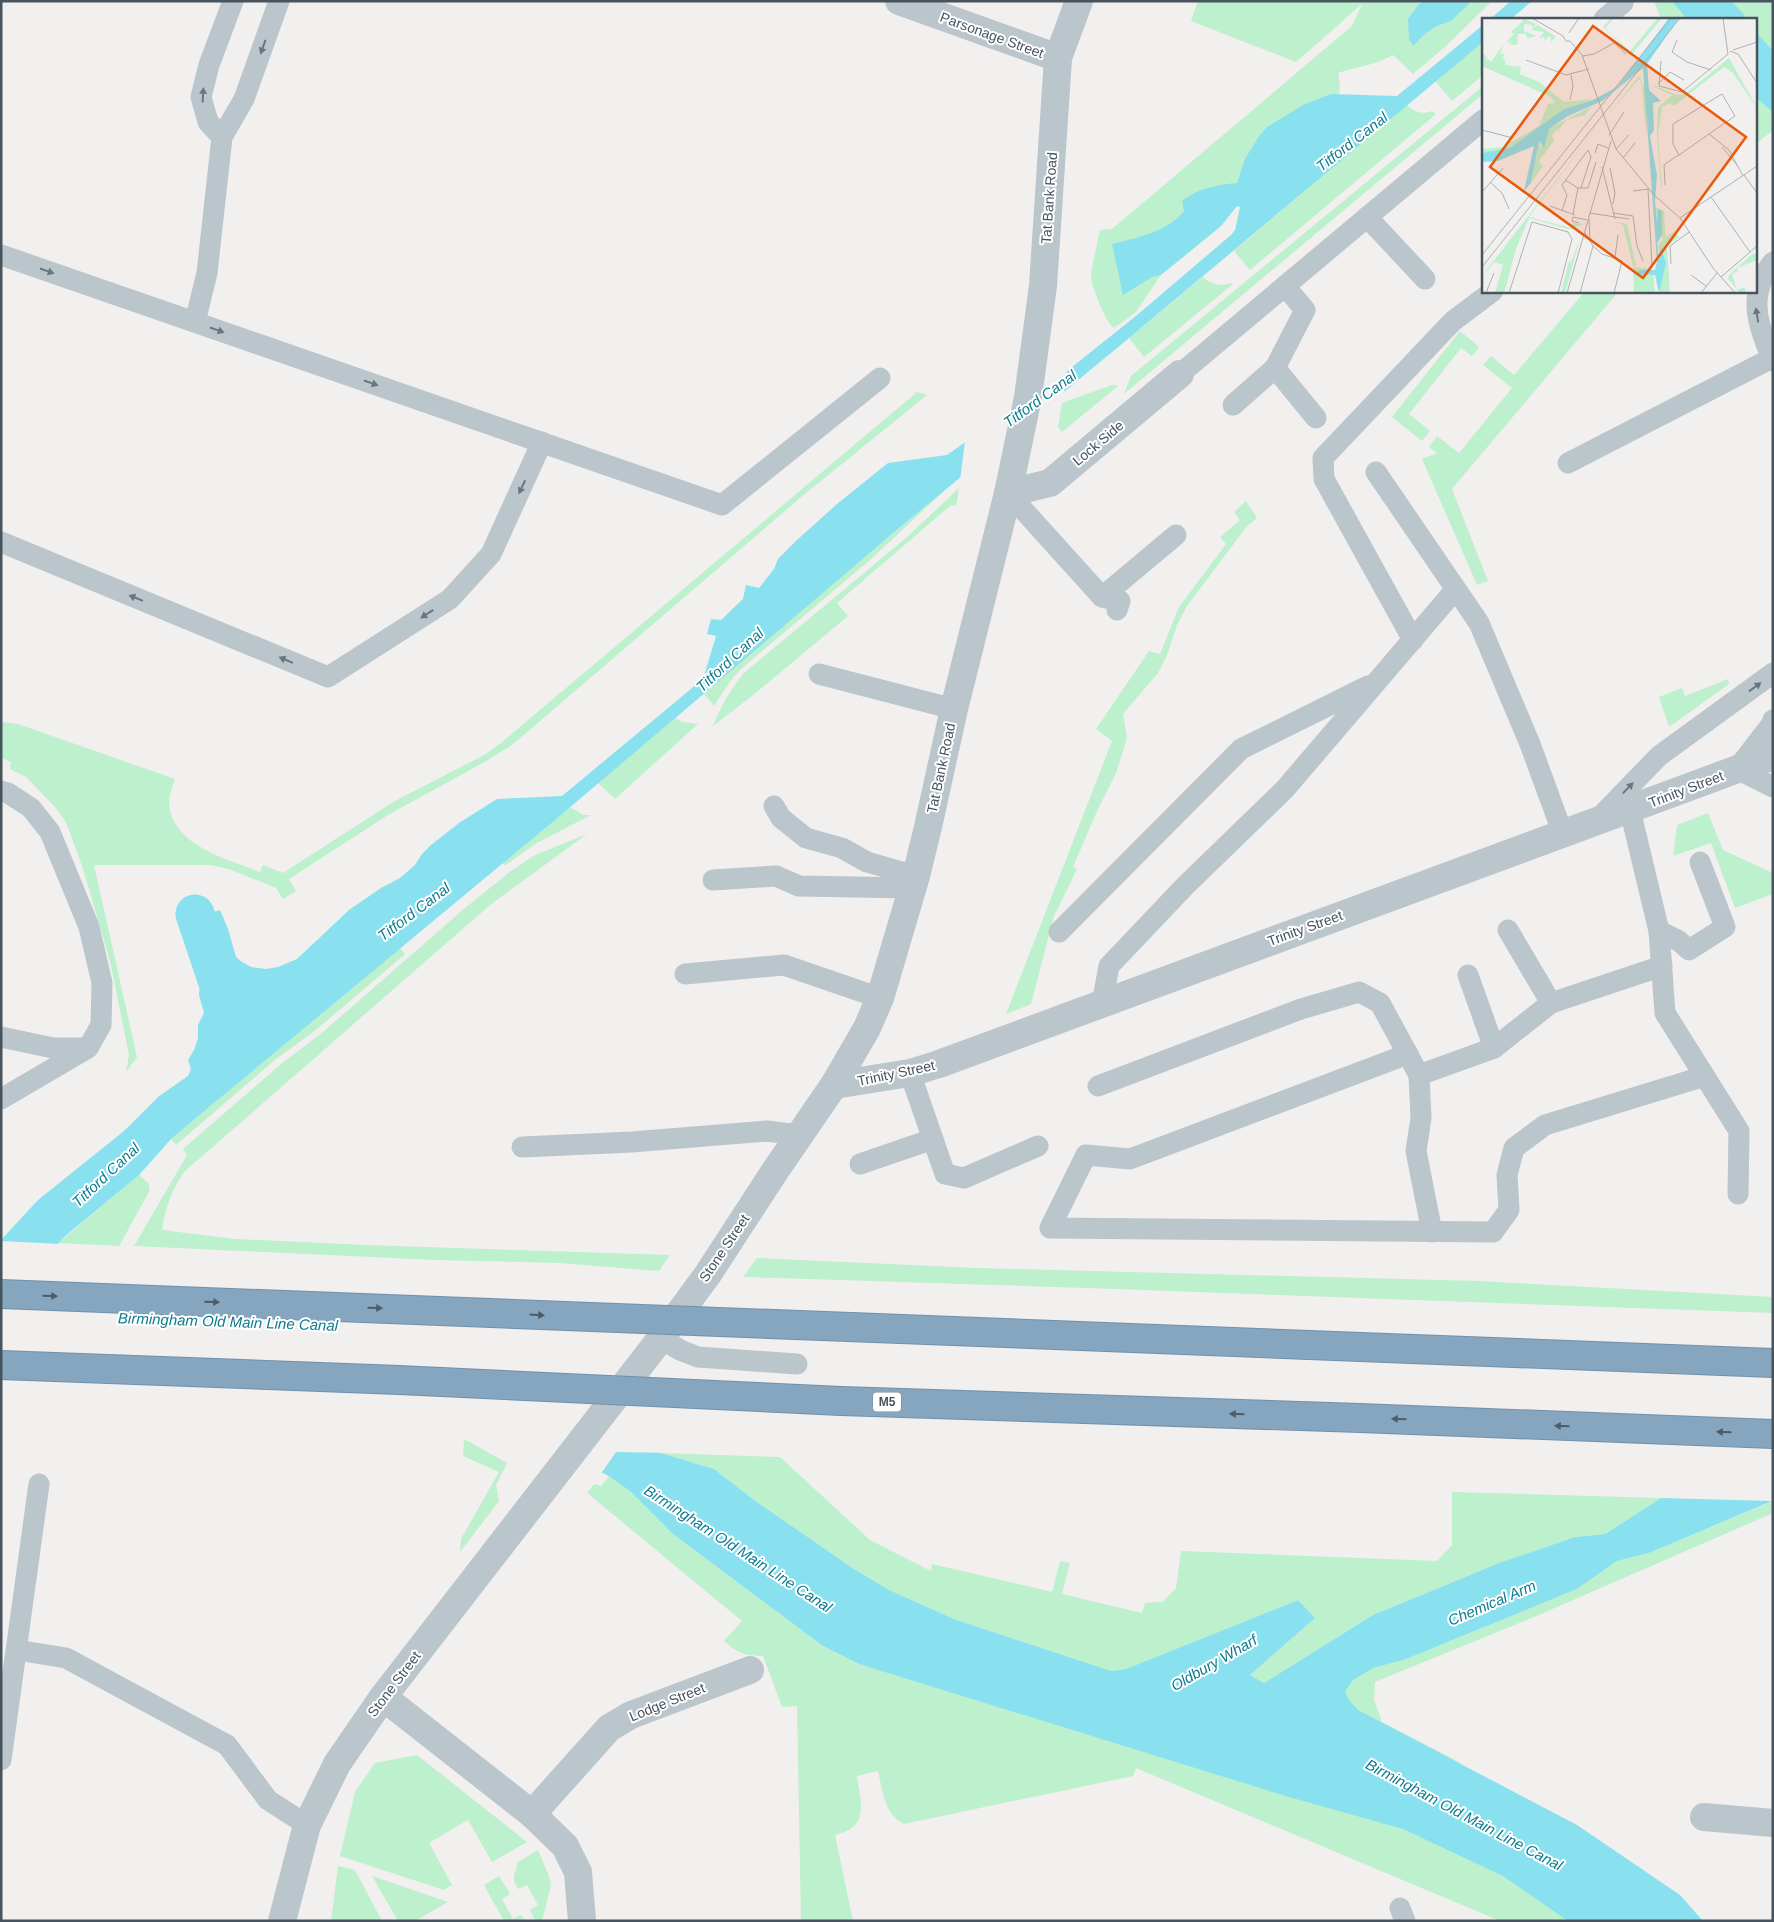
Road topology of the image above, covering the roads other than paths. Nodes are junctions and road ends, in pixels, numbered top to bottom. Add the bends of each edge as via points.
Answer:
1 (233, 1) edge
2 (279, 1) edge
3 (899, 1) edge
4 (1080, 1) edge
5 (1623, 3) dead end
6 (1605, 18) edge
7 (1058, 58) junction
8 (1482, 121) edge
9 (222, 136) junction
10 (1367, 217) junction
11 (1, 255) edge
12 (1773, 262) edge
13 (1426, 279) dead end
14 (1285, 286) junction
15 (1492, 292) edge
16 (194, 322) junction
17 (1772, 359) edge
18 (1275, 368) junction
19 (1180, 374) joint
20 (880, 378) dead end
21 (1233, 405) dead end
22 (1316, 418) dead end
23 (542, 442) junction
24 (1568, 463) dead end
25 (1376, 472) dead end
26 (1008, 493) junction
27 (1176, 535) dead end
28 (1, 542) edge
29 (1455, 590) junction
30 (1413, 640) junction
31 (819, 674) dead end
32 (1773, 674) edge
33 (1377, 681) junction
34 (954, 709) junction
35 (1773, 720) edge
36 (1773, 756) edge
37 (1737, 770) junction
38 (1773, 787) edge
39 (1, 791) edge
40 (774, 806) dead end
41 (1630, 810) junction
42 (1594, 823) junction
43 (1563, 834) junction
44 (1700, 862) dead end
45 (713, 880) dead end
46 (914, 882) junction
47 (1508, 930) dead end
48 (1060, 932) dead end
49 (1659, 932) junction
50 (1662, 966) junction
51 (685, 974) dead end
52 (1468, 976) dead end
53 (880, 998) junction
54 (1551, 1003) junction
55 (1102, 1004) junction
56 (1, 1037) edge
57 (88, 1048) junction
58 (1494, 1048) junction
59 (1408, 1054) junction
60 (910, 1073) junction
61 (1419, 1075) junction
62 (1705, 1076) junction
63 (834, 1085) junction
64 (1098, 1086) dead end
65 (1, 1099) edge
66 (799, 1135) junction
67 (933, 1139) junction
68 (1038, 1146) dead end
69 (522, 1147) dead end
70 (860, 1164) dead end
71 (1738, 1194) dead end
72 (1432, 1232) junction
73 (1, 1294) edge
74 (661, 1338) junction
75 (1773, 1363) edge
76 (797, 1364) dead end
77 (1, 1365) edge
78 (1773, 1434) edge
79 (39, 1484) dead end
80 (17, 1650) junction
81 (750, 1670) dead end
82 (383, 1697) junction
83 (1, 1760) edge
84 (532, 1814) junction
85 (1704, 1817) dead end
86 (1773, 1823) edge
87 (307, 1825) junction
88 (282, 1921) edge
89 (582, 1921) edge

9 -> 1 lane via 208,122 201,97 209,65
2 -> 9 lane via 244,99
3 - 7 street, Parsonage Street
4 - 7 street, Tat Bank Road
5 - 6 lane
7 - 26 street, Tat Bank Road via 1043,286 1028,397
8 - 10 lane
9 - 16 lane via 207,273
10 - 13 lane
10 - 14 lane
11 -> 16 lane
17 -> 12 lane via 1756,308 1759,284
14 - 18 lane via 1305,310
14 - 19 lane
15 - 30 lane via 1453,321 1324,458 1324,479
16 -> 23 lane
17 - 24 lane
18 - 21 lane
18 - 22 lane
19 - 26 street, Lock Side via 1050,483
20 - 23 lane via 722,505
23 -> 28 lane via 491,554 450,599 328,678
25 - 29 lane
26 - 27 lane via 1109,604 1155,544
26 - 34 street, Tat Bank Road
29 - 30 lane
29 - 43 lane via 1479,622
30 - 33 lane
31 - 34 lane
42 -> 32 lane via 1658,756
33 - 48 lane via 1242,749
33 - 55 lane via 1285,789 1185,886 1109,966
34 - 46 street, Tat Bank Road
35 - 37 lane
36 - 37 street, Trinity Street
37 - 38 lane
37 - 41 street, Trinity Street
39 - 57 lane via 31,808 50,832 89,927 102,983 101,1025
40 - 46 lane via 781,818 806,838 842,848
41 - 42 street, Trinity Street
41 - 49 lane
42 - 43 street, Trinity Street
43 - 55 street, Trinity Street
44 - 49 lane via 1725,928 1689,950 1679,941
45 - 46 lane via 776,876 799,886
46 - 53 street, Tat Bank Road
47 - 54 lane
49 - 50 lane
50 - 54 lane
50 - 62 lane via 1666,1013
51 - 53 lane via 784,965
52 - 58 lane
53 - 63 street, Tat Bank Road via 867,1028
54 - 58 lane
55 - 60 street, Trinity Street
56 - 57 lane via 53,1048
57 - 65 lane
58 - 61 lane
59 - 61 lane
59 - 64 lane via 1380,1003 1359,992 1301,1009
59 - 72 lane via 1130,1159 1086,1154 1050,1228
60 - 63 street, Trinity Street
60 - 67 lane
61 - 72 lane via 1421,1118 1416,1151
62 - 71 lane via 1739,1132
62 - 72 lane via 1545,1125 1514,1148 1507,1175 1510,1210 1493,1232
63 - 66 street, Stone Street
66 - 69 lane via 767,1131
66 - 74 street, Stone Street via 708,1274
67 - 68 lane via 945,1174 964,1178 996,1155
67 - 70 lane
73 -> 75 highway, bridge
74 - 76 lane via 698,1357
74 - 82 street, Stone Street
78 -> 77 highway, M5, bridge via 831,1400
79 - 80 lane
80 - 83 lane
80 - 87 lane via 66,1658 227,1744 268,1800
81 - 84 street, Lodge Street via 631,1714 609,1728
82 - 84 street
82 - 87 street, Stone Street via 337,1764
84 - 89 street via 565,1846 578,1872
85 - 86 street
87 - 88 street, Stone Street

